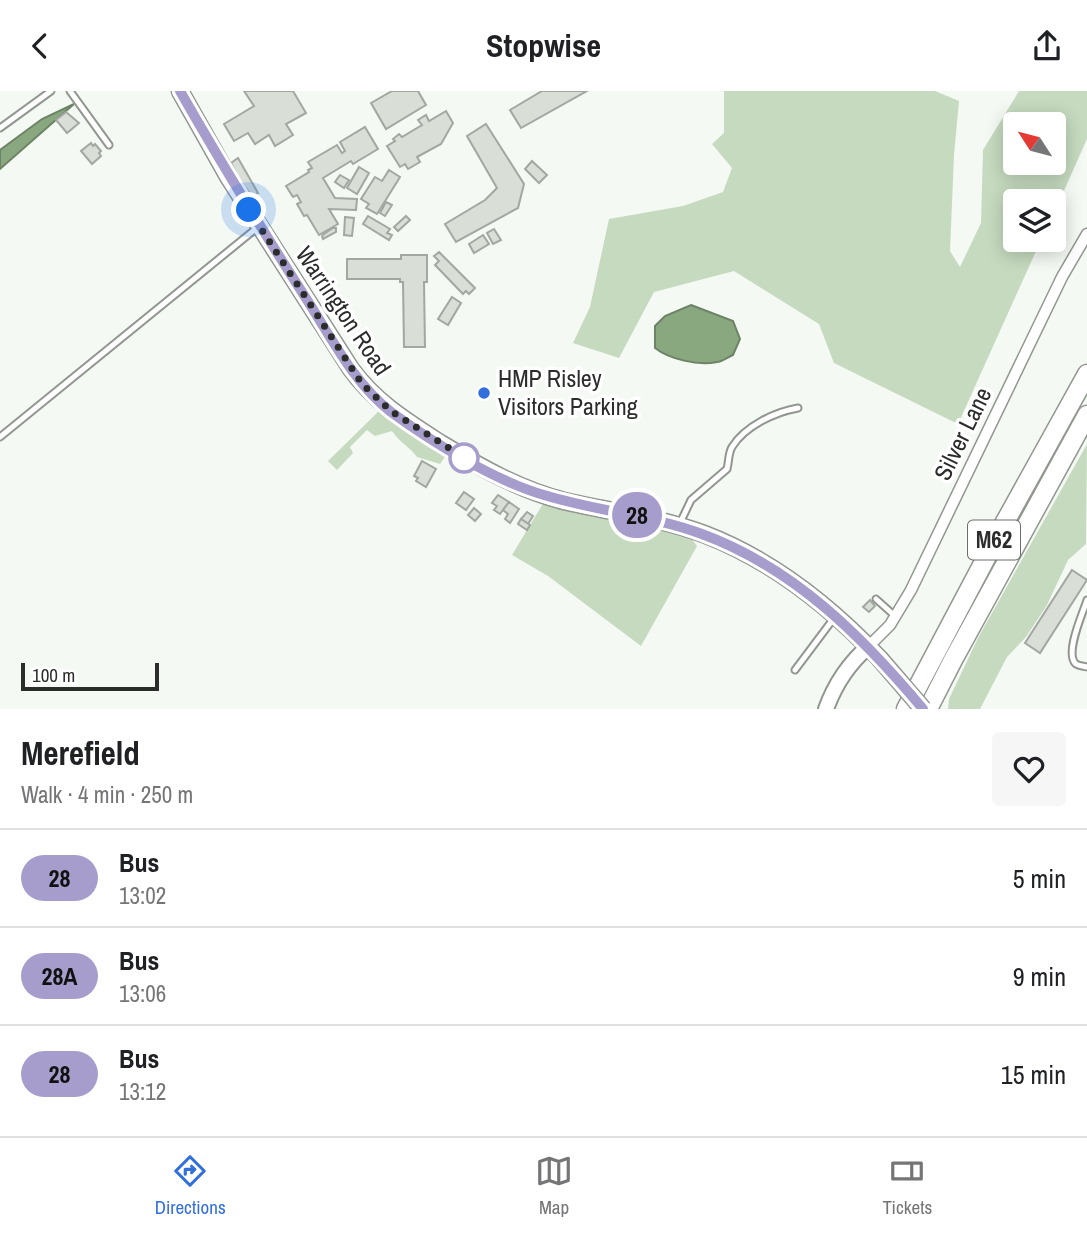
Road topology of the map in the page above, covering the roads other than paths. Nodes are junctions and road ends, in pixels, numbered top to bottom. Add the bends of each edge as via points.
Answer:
1 (51, 91) edge
2 (70, 91) edge
3 (180, 91) edge
4 (0, 128) edge
5 (109, 145) dead end
6 (259, 226) junction
7 (1087, 234) edge
8 (1087, 374) edge
9 (799, 408) dead end
10 (1087, 415) edge
11 (0, 437) edge
12 (679, 526) junction
13 (876, 599) dead end
14 (1087, 600) edge
15 (835, 615) junction
16 (896, 617) junction
17 (874, 652) junction
18 (1087, 667) edge
19 (795, 670) dead end
20 (826, 709) edge
21 (906, 709) edge
22 (923, 709) edge
23 (928, 709) edge

1 - 4 lane
2 - 5 lane
3 - 6 main road, Warrington Road
6 - 11 lane
6 - 12 main road, Warrington Road via 351,369 391,411 518,487
7 - 16 street, Silver Lane
8 - 21 highway, M62
9 - 12 lane via 776,414 740,438 732,448 727,469 691,499
10 - 23 highway, M62
12 - 15 main road, Warrington Road via 760,561
13 - 16 lane
14 - 18 lane via 1071,657
15 - 17 main road, Warrington Road
15 - 19 lane
16 - 17 street, Silver Lane
17 - 20 street via 844,672
17 - 22 main road, Warrington Road, bridge

